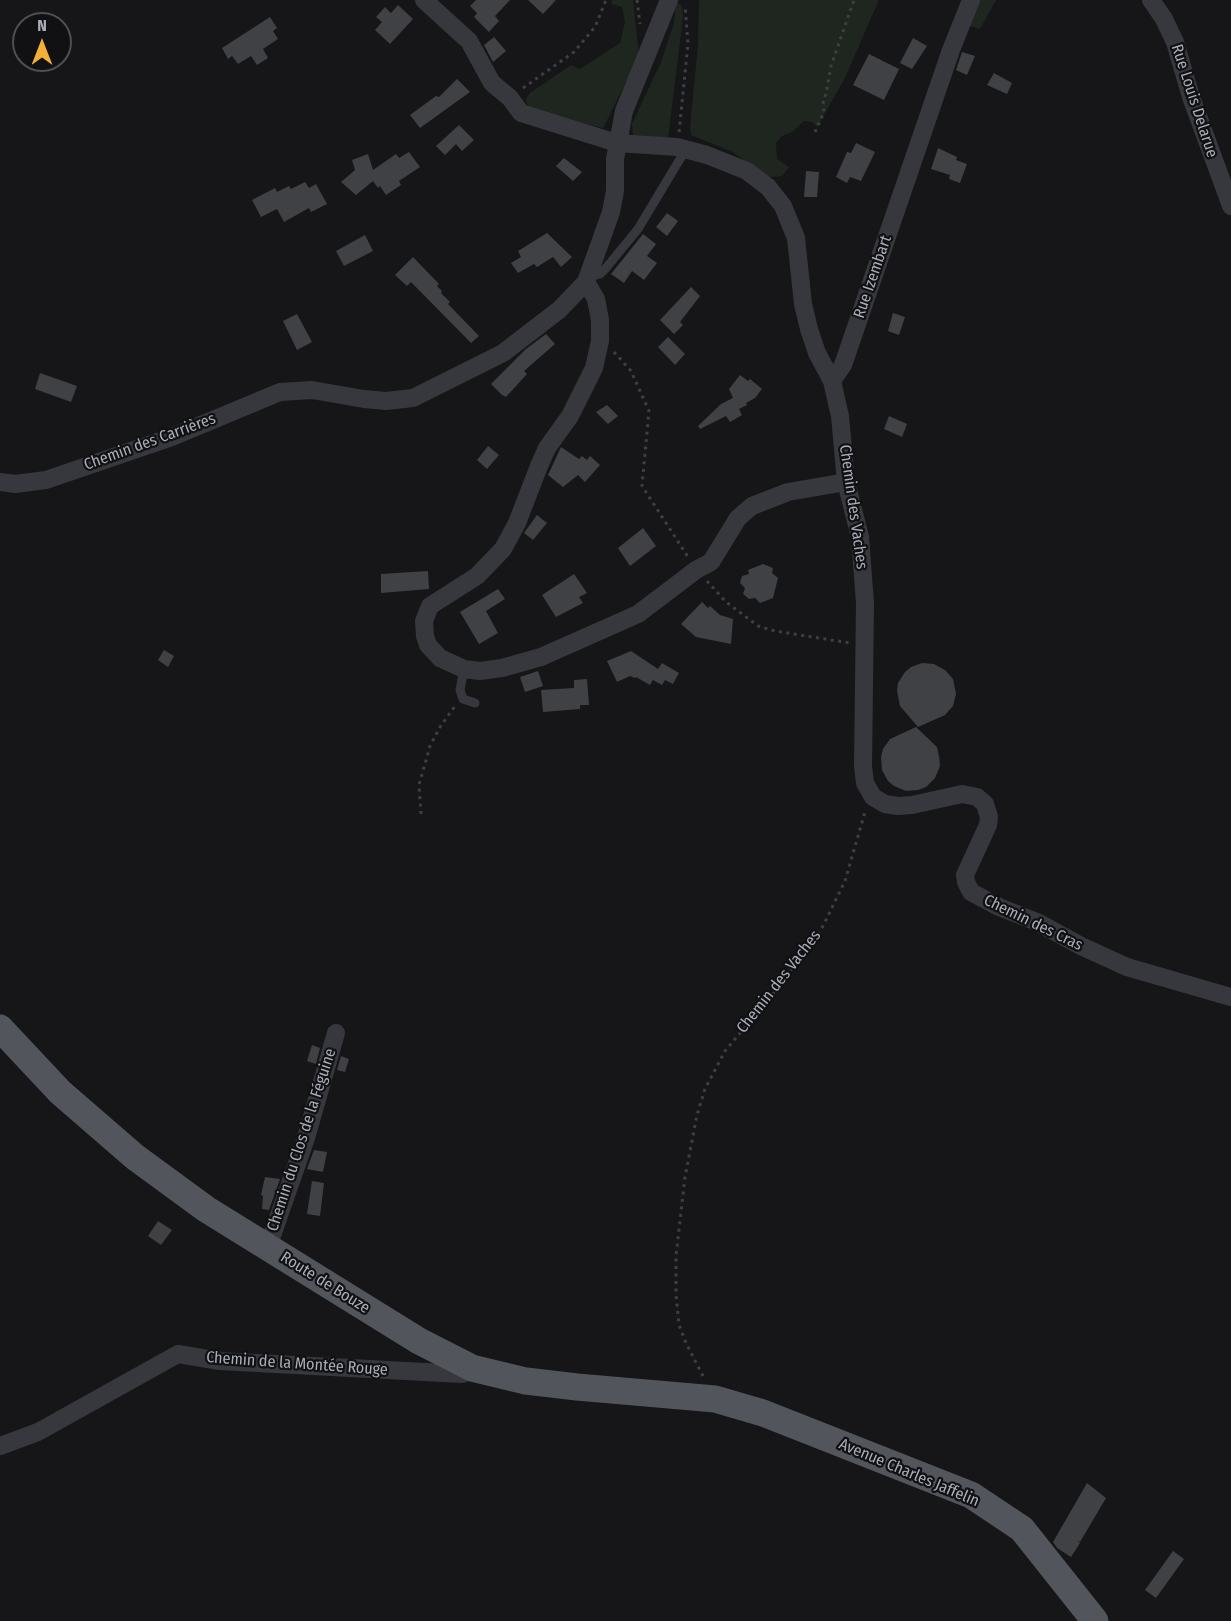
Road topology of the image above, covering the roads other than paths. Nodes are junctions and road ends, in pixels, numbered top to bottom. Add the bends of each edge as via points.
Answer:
1 (424, 0) edge
2 (669, 0) edge
3 (971, 0) edge
4 (1151, 0) edge
5 (617, 143) junction
6 (681, 148) junction
7 (1231, 206) edge
8 (587, 279) junction
9 (832, 381) junction
10 (0, 482) edge
11 (846, 482) junction
12 (464, 669) junction
13 (475, 703) dead end
14 (873, 797) joint
15 (1231, 997) edge
16 (0, 1028) edge
17 (336, 1033) dead end
18 (268, 1247) junction
19 (472, 1368) junction
20 (715, 1399) joint
21 (0, 1446) edge
22 (1095, 1621) edge

1 - 5 street, Chemin des Vaches via 469,41 492,83 521,113
2 - 5 street via 624,111
3 - 9 street, Rue Izembart via 843,365
4 - 7 street, Rue Louis Delarue via 1175,42
5 - 6 street, Chemin des Vaches
5 - 8 street via 611,212
6 - 8 lane via 638,229 600,274
6 - 9 street, Chemin des Vaches via 747,171 768,187 783,206 796,238 808,330
8 - 10 street, Chemin des Carrières via 559,310 503,353 413,398 379,400 312,390 280,392 172,437 46,480
8 - 12 street via 599,309 600,341 594,368 580,398 548,448 503,549 477,576 437,600 425,614 423,629 428,645 440,658
9 - 11 street, Chemin des Vaches via 840,416
11 - 12 street via 788,492 752,506 738,518 711,561 638,614 541,657 502,668
11 - 14 street, Chemin des Vaches via 860,537 866,644 863,766 865,783
12 - 13 lane via 460,690 463,699
14 - 15 street, Chemin des Cras via 898,806 962,794 977,797 985,804 989,817 965,875 970,892 1126,967
16 - 18 main road, Route de Bouze via 60,1092 135,1158
17 - 18 street, Chemin du Clos de la Féguine via 306,1138
18 - 19 main road, Route de Bouze via 410,1336
19 - 20 main road, Route de Bouze via 557,1385
19 - 21 street, Chemin de la Montée Rouge via 462,1374 220,1361 178,1354 38,1432
20 - 22 main road, Avenue Charles Jaffelin via 764,1413 971,1495 1022,1529

